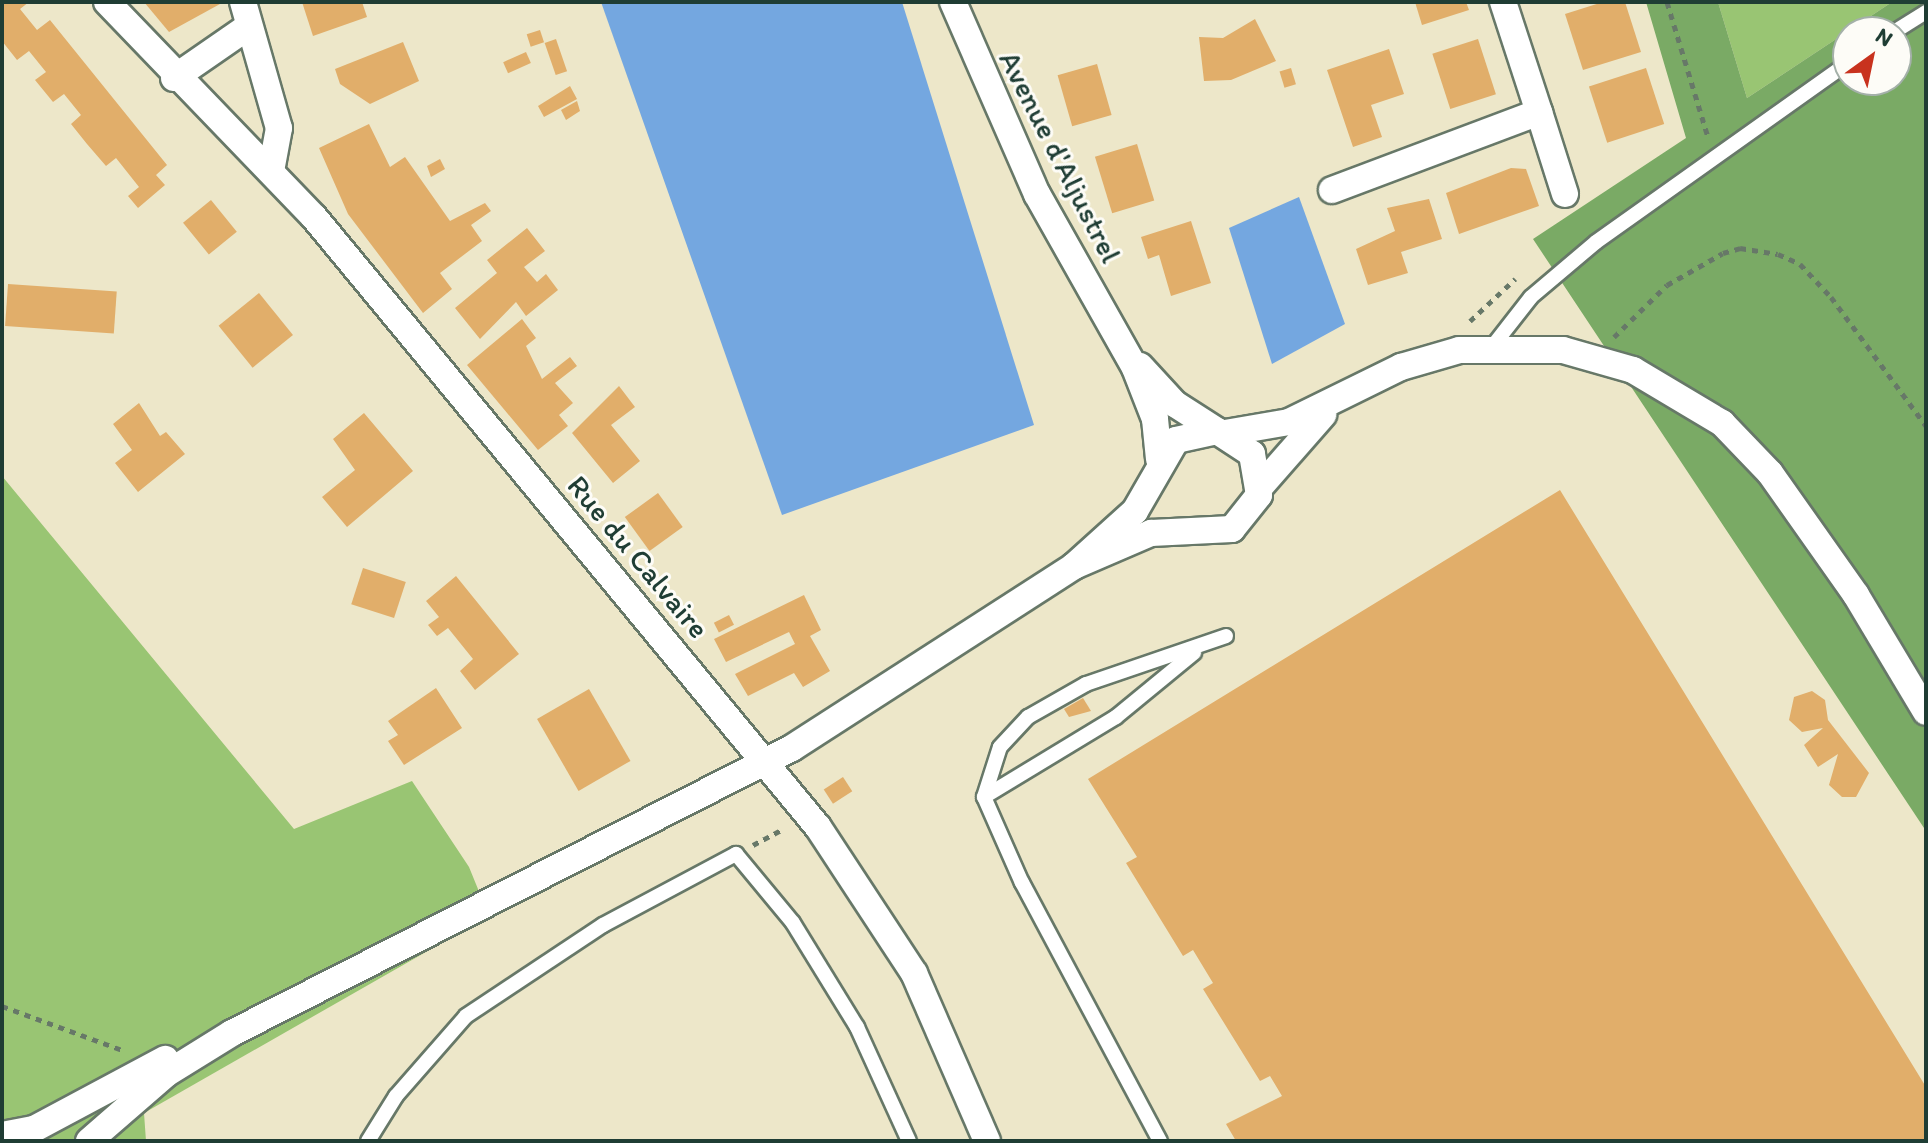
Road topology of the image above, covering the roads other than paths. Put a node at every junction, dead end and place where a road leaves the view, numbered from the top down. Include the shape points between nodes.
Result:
1 (107, 2) edge
2 (953, 2) edge
3 (1503, 2) edge
4 (246, 14) edge
5 (1832, 74) edge
6 (174, 78) junction
7 (1539, 112) junction
8 (271, 171) junction
9 (1332, 190) dead end
10 (1565, 194) dead end
11 (1118, 337) junction
12 (1492, 347) junction
13 (1347, 396) junction
14 (1221, 432) junction
15 (1157, 467) junction
16 (1260, 487) junction
17 (1189, 532) junction
18 (1074, 566) junction
19 (1226, 636) dead end
20 (1200, 648) junction
21 (1926, 712) edge
22 (765, 761) junction
23 (984, 797) junction
24 (232, 1033) junction
25 (2, 1135) edge
26 (89, 1141) edge
27 (368, 1141) edge
28 (909, 1141) edge
29 (987, 1141) edge
30 (1160, 1141) edge

1 - 6 street, Rue du Calvaire
2 - 11 street, Avenue d'Aljustrel via 1037,194
3 - 7 street
4 - 6 street
4 - 8 street via 279,128
5 - 12 lane via 1596,242 1531,297
6 - 8 street, Rue du Calvaire
7 - 9 street
7 - 10 street
8 - 22 street, Rue du Calvaire
11 - 14 street, Avenue d'Aljustrel via 1175,404
11 - 15 street, Avenue d'Aljustrel via 1155,419
12 - 13 street via 1450,352 1401,367
12 - 21 street via 1599,357 1672,389 1744,444 1856,595
13 - 14 street via 1268,429
13 - 16 street via 1286,448
14 - 15 street via 1183,435
14 - 16 street via 1252,454
15 - 17 street via 1162,510
15 - 18 street via 1135,511
16 - 17 street via 1252,511 1232,529
17 - 18 street via 1151,533
18 - 22 street
19 - 20 lane
20 - 23 lane via 1116,717
20 - 23 lane via 1086,684 1028,717 1000,747
22 - 24 street
22 - 29 street, Rue du Calvaire via 808,815 914,973
23 - 30 lane via 1022,883
24 - 25 street via 136,1075 34,1129
24 - 26 street via 166,1074
27 - 28 lane via 396,1096 466,1016 603,925 736,854 793,923 841,1001

